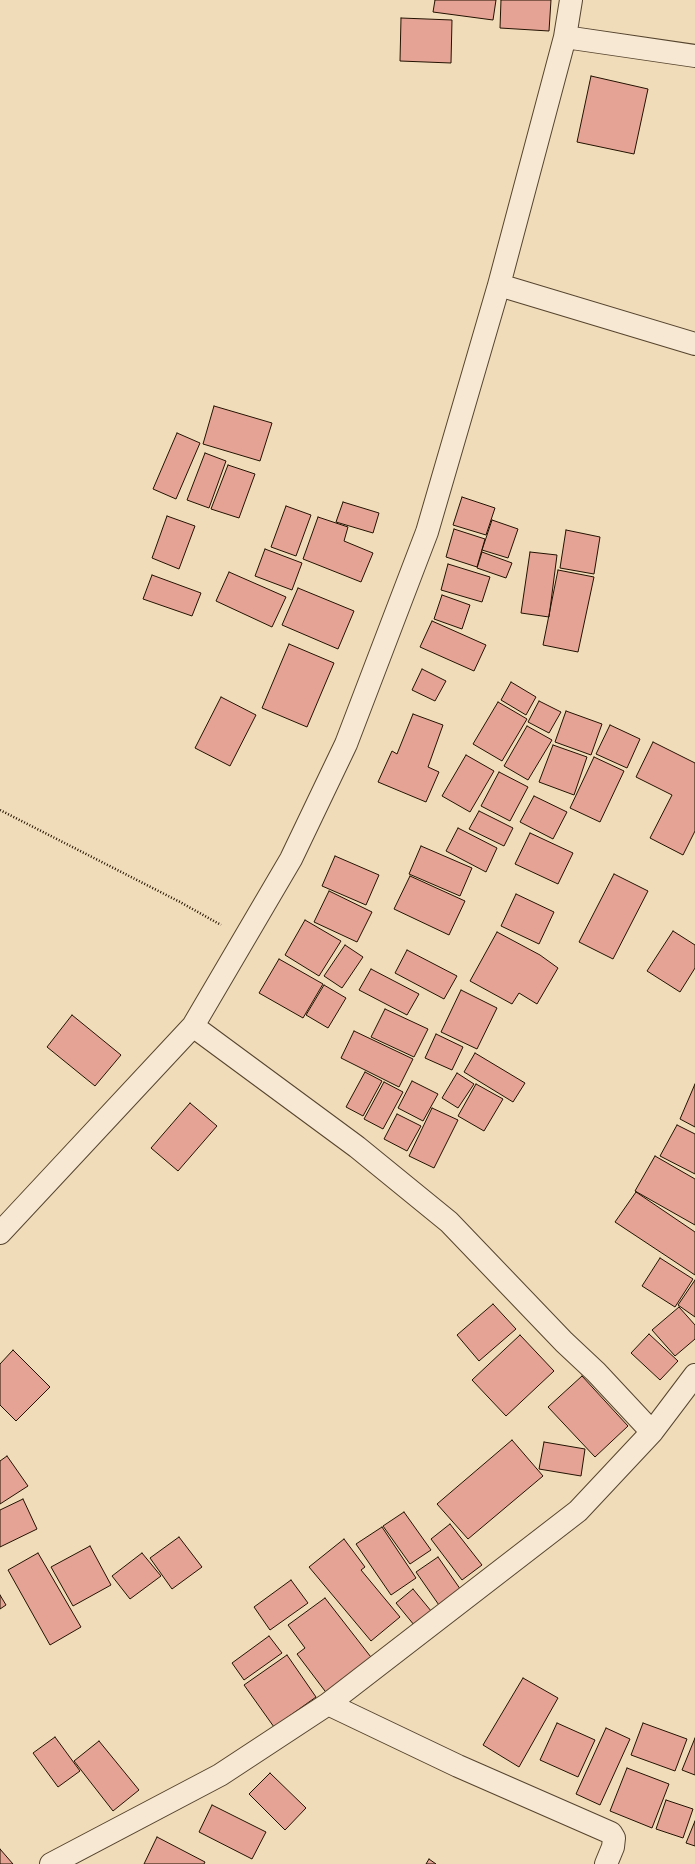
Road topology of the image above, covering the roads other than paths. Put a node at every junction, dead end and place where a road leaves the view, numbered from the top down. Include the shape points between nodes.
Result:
1 (571, 0) edge
2 (565, 37) junction
3 (695, 56) edge
4 (500, 285) junction
5 (695, 344) edge
6 (193, 1026) junction
7 (0, 1233) edge
8 (695, 1375) edge
9 (652, 1432) junction
10 (328, 1704) junction
11 (51, 1864) edge
12 (606, 1864) edge

1 - 2 street
2 - 3 street
2 - 4 street
4 - 5 street
4 - 6 street via 427,532 346,744 292,859
6 - 7 street
6 - 9 street via 357,1147 449,1222
8 - 9 street
9 - 10 street via 578,1511
10 - 11 street via 220,1775
10 - 12 street via 458,1766 611,1833 614,1838 613,1847

